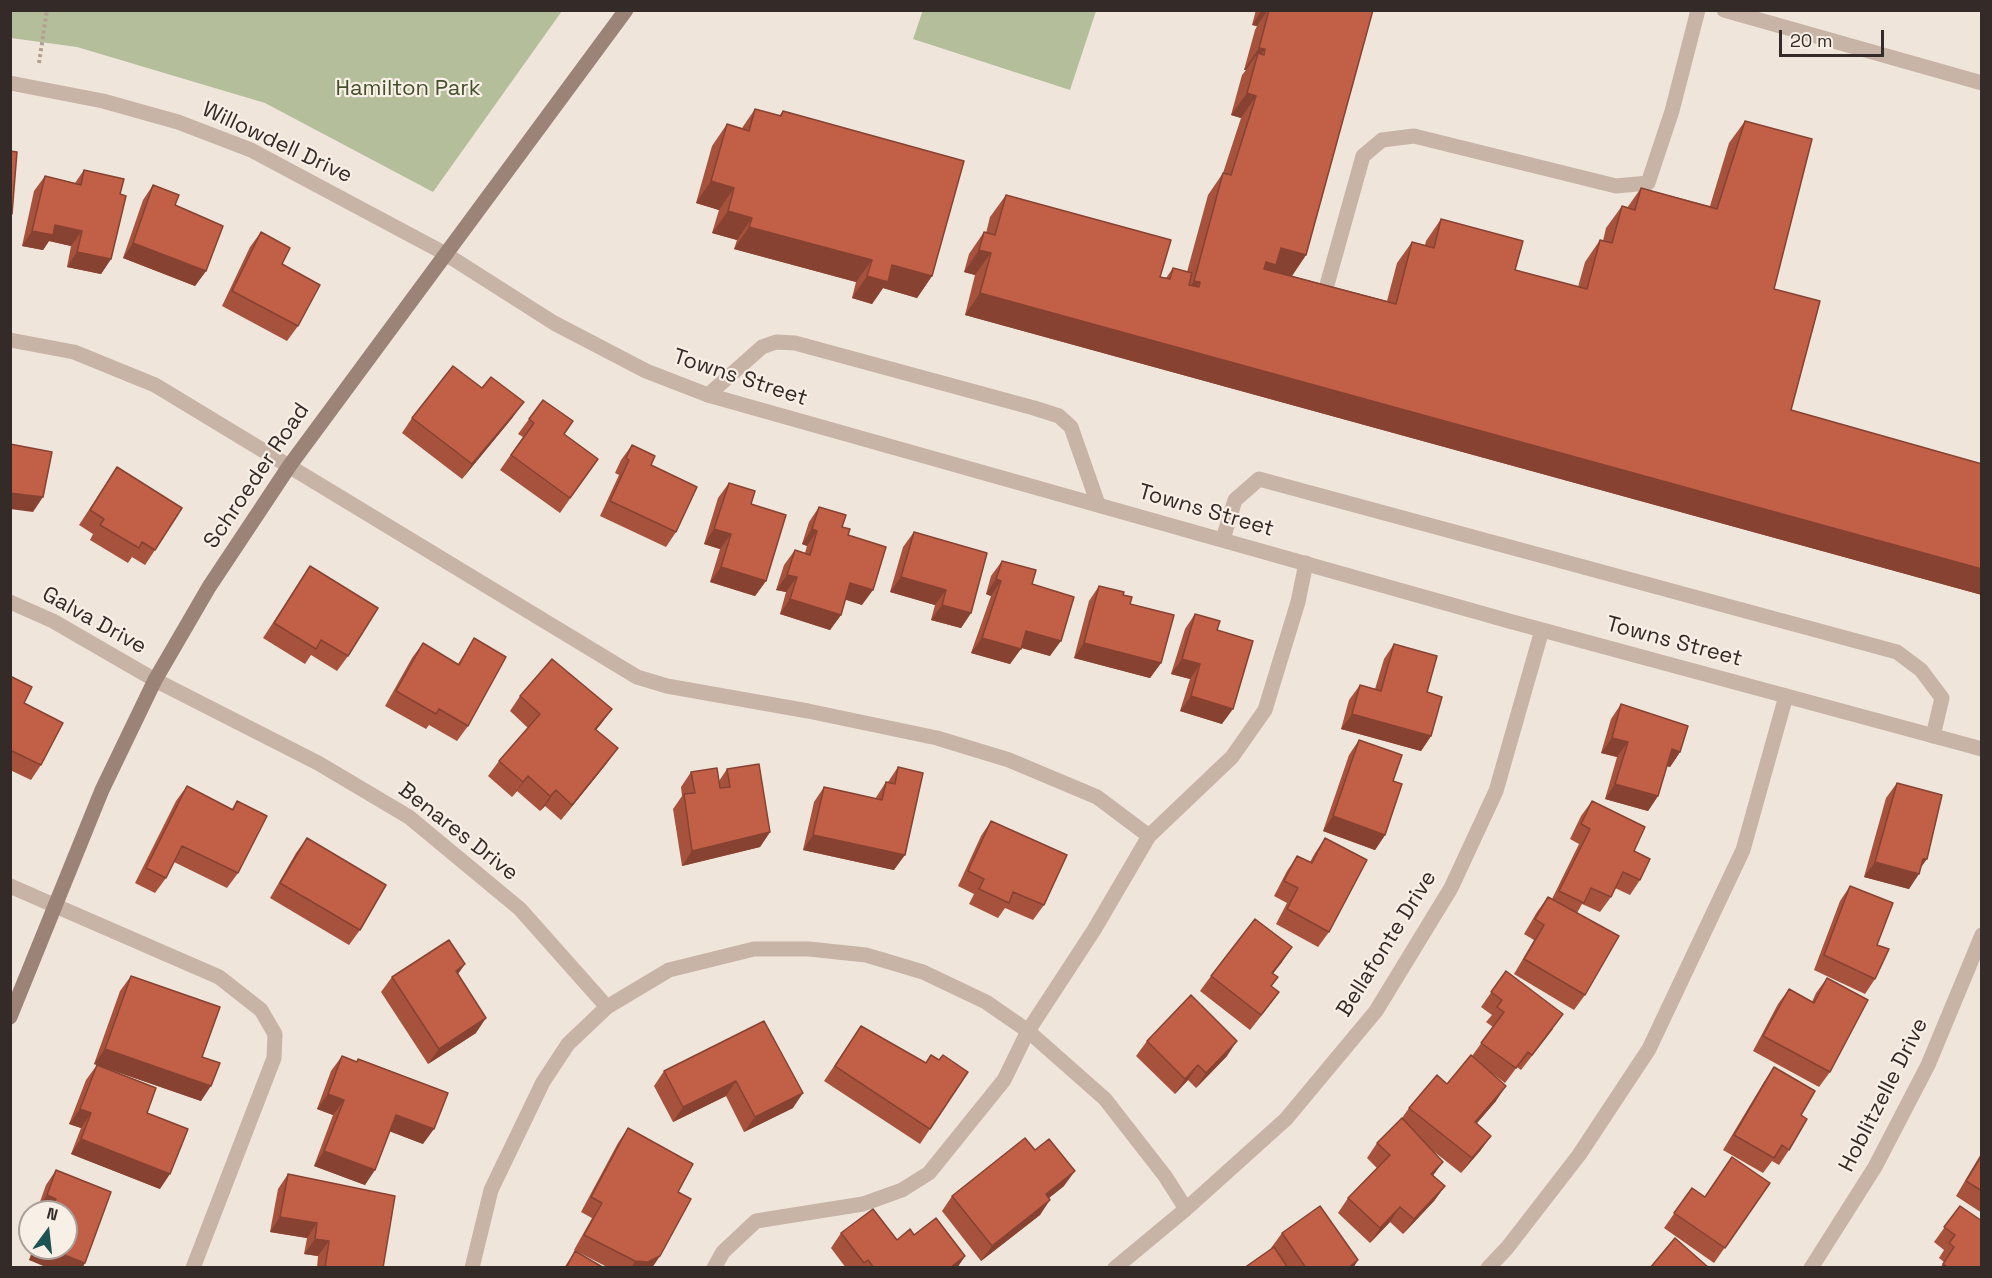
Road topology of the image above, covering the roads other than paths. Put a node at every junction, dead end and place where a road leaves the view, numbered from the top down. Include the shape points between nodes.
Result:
1 (626, 10) edge
2 (1698, 10) edge
3 (1724, 10) edge
4 (10, 83) edge
5 (1982, 83) edge
6 (444, 253) junction
7 (1325, 292) edge
8 (10, 340) edge
9 (708, 395) junction
10 (290, 465) junction
11 (1098, 504) junction
12 (1223, 539) junction
13 (1306, 563) junction
14 (10, 602) edge
15 (1542, 630) junction
16 (155, 680) junction
17 (1786, 696) junction
18 (1933, 736) junction
19 (1982, 749) edge
20 (1149, 836) junction
21 (10, 886) edge
22 (54, 906) junction
23 (1982, 935) edge
24 (607, 1007) junction
25 (10, 1017) edge
26 (1028, 1031) junction
27 (1186, 1209) junction
28 (193, 1268) edge
29 (472, 1268) edge
30 (714, 1268) edge
31 (1116, 1268) edge
32 (1488, 1268) edge
33 (1811, 1268) edge

1 - 6 street, Schroeder Road
2 - 7 street via 1672,111 1648,183 1616,186 1414,136 1382,140 1363,156
3 - 5 street
4 - 6 street, Willowdell Drive via 114,104 178,122 251,150
6 - 9 street, Towns Street via 554,323 646,371
6 - 10 street, Schroeder Road
8 - 10 street via 74,352 155,385
9 - 11 street, Towns Street
9 - 11 street via 762,347 776,342 795,343 1011,402 1059,416 1071,427
10 - 16 street, Schroeder Road via 209,588
10 - 20 street via 638,677 667,686 937,738 1009,760 1097,797
11 - 12 street, Towns Street
12 - 13 street, Towns Street
12 - 18 street via 1235,500 1259,479 1897,652 1921,670 1942,698
13 - 15 street, Towns Street
13 - 20 street via 1265,710 1233,757
14 - 16 street, Galva Drive via 53,621
15 - 17 street, Towns Street
15 - 27 street, Bellafonte Drive via 1496,791 1451,888 1382,1002 1286,1119
16 - 22 street, Schroeder Road via 102,790
16 - 24 street, Benares Drive via 318,763 409,817 520,909
17 - 18 street, Towns Street
17 - 32 street via 1743,850 1649,1048 1579,1155 1508,1248
18 - 19 street, Towns Street
20 - 26 street
21 - 22 street
22 - 25 street, Schroeder Road
22 - 28 street via 219,977 261,1010 275,1034 274,1058
23 - 33 street, Hoblitzelle Drive via 1928,1065 1875,1167
24 - 26 street via 669,970 754,949 809,949 866,955 923,972 986,1002
24 - 29 street via 568,1044 543,1082 491,1190
26 - 27 street via 1105,1099
26 - 30 street via 1004,1080 929,1173 902,1190 863,1204 756,1221 723,1252
27 - 31 street, Bellafonte Drive

